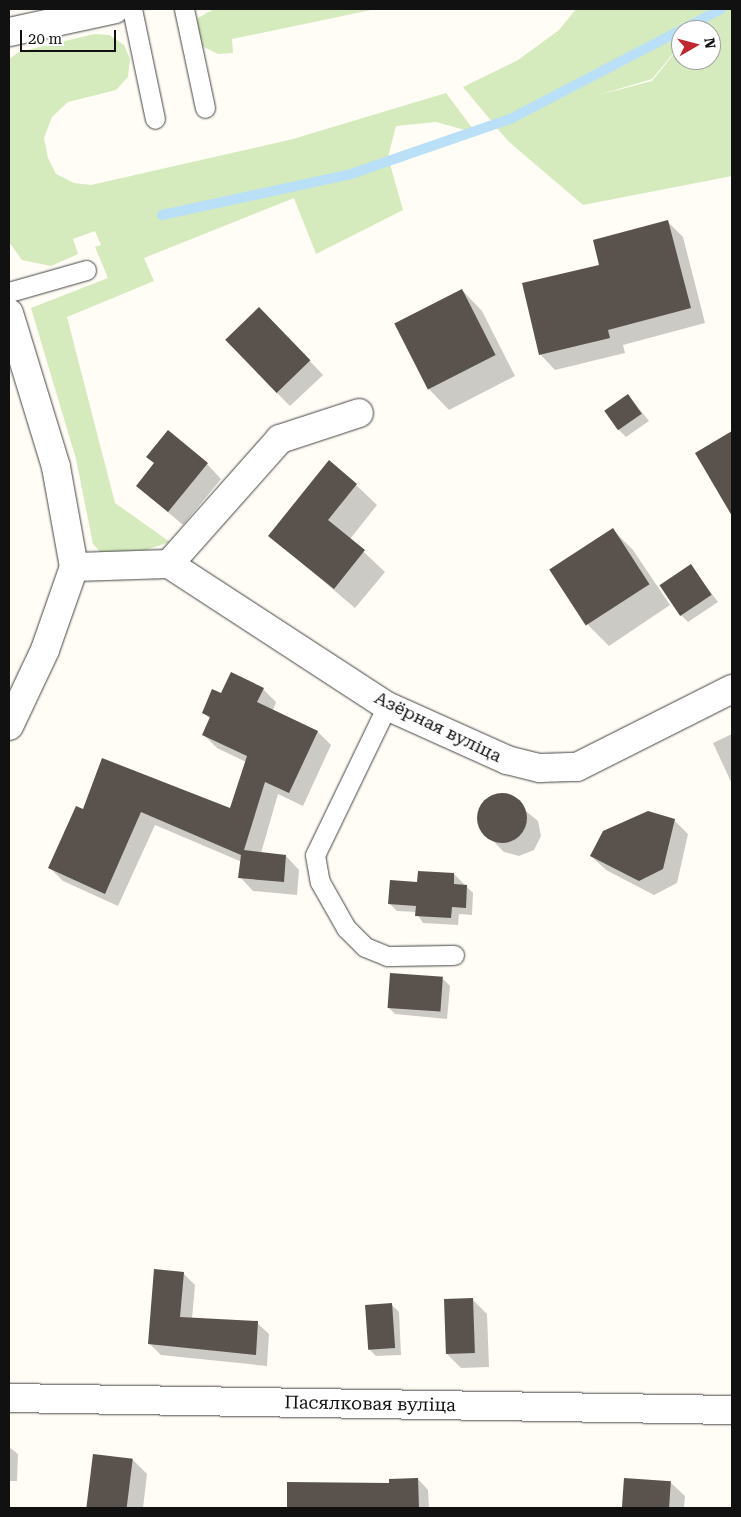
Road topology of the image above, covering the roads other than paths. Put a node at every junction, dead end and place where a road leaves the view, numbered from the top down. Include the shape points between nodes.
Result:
1 (115, 9) edge
2 (132, 9) edge
3 (184, 9) edge
4 (9, 32) edge
5 (205, 108) dead end
6 (155, 119) dead end
7 (86, 270) dead end
8 (9, 292) edge
9 (9, 313) edge
10 (359, 413) dead end
11 (169, 564) junction
12 (74, 567) junction
13 (732, 689) edge
14 (387, 706) junction
15 (9, 726) edge
16 (454, 955) dead end
17 (9, 1398) edge
18 (732, 1410) edge

1 - 4 street
2 - 6 lane
3 - 5 lane
7 - 8 lane
9 - 12 street via 56,467
10 - 11 street via 280,439
11 - 12 street
11 - 14 street, Азёрная вуліца
12 - 15 street via 51,634
13 - 14 street, Азёрная вуліца via 577,767 540,768 507,760
14 - 16 lane via 315,855 320,882 346,928 365,947 387,956
17 - 18 street, Пасялковая вуліца

